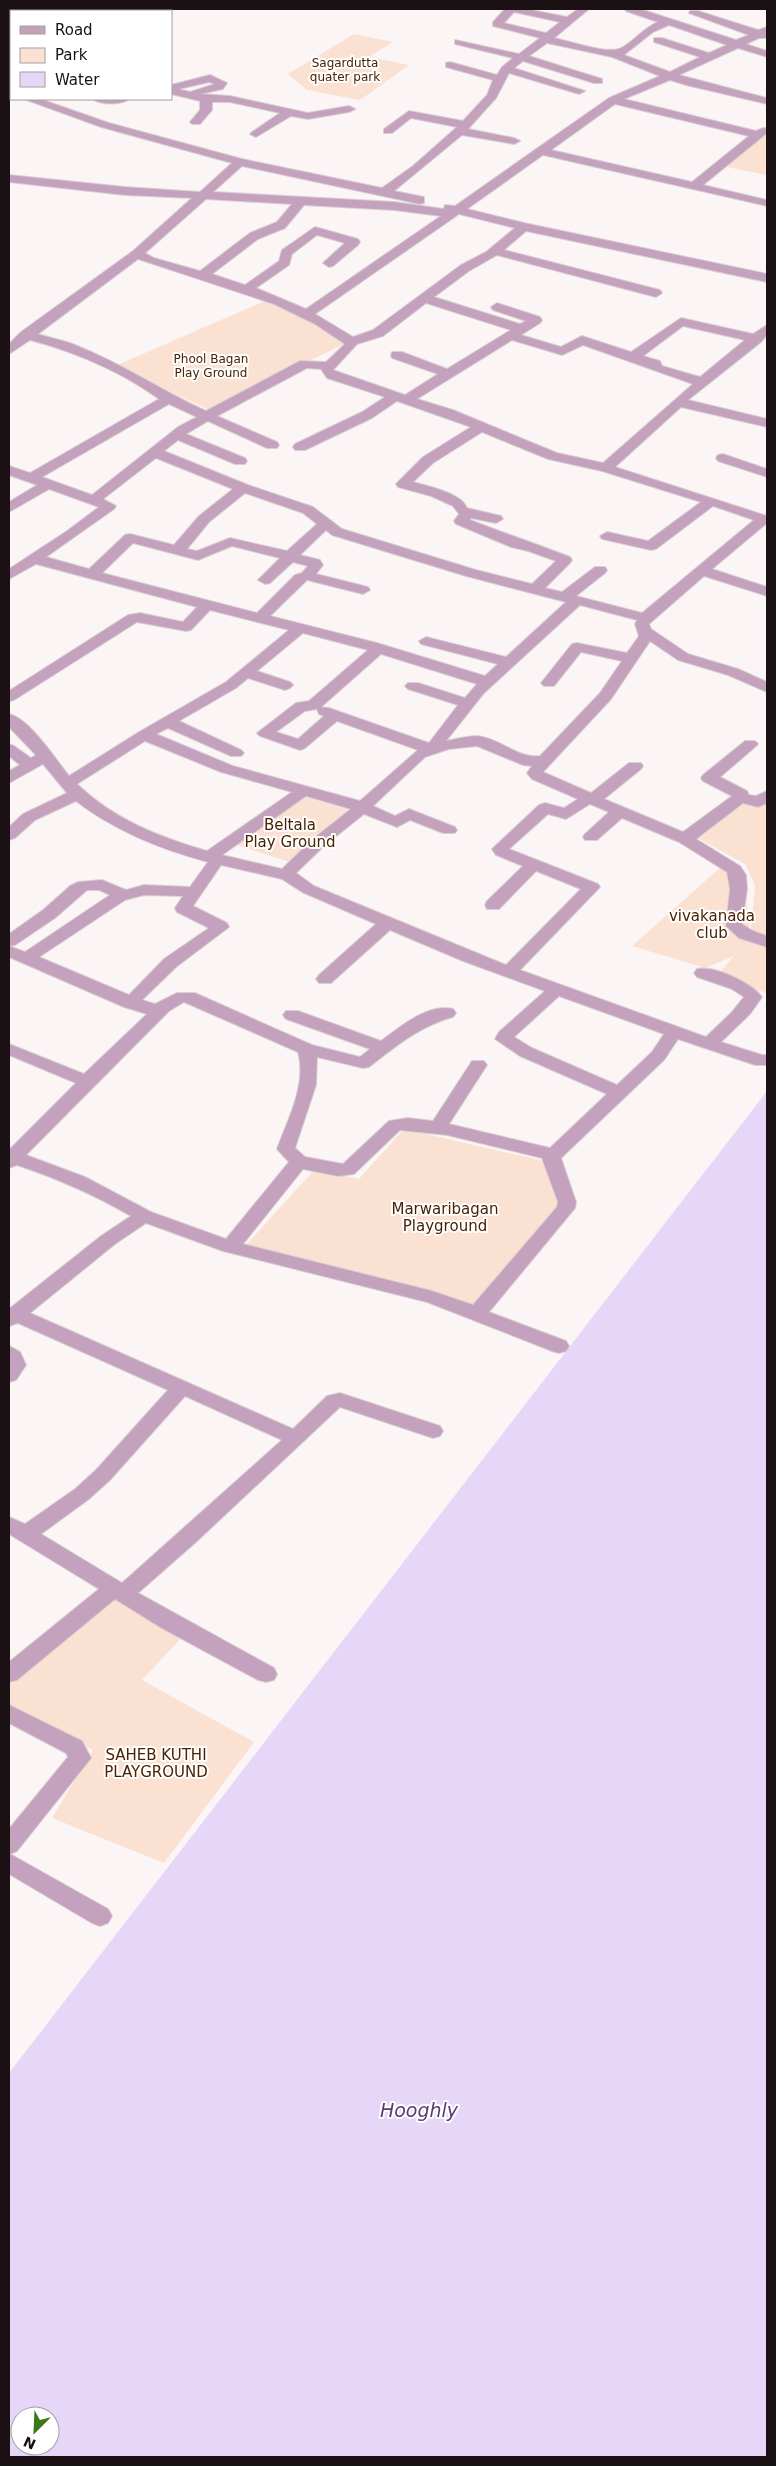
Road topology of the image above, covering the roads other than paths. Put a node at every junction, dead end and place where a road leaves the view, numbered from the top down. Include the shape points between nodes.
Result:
1 (512, 9) edge
2 (547, 9) edge
3 (630, 9) edge
4 (698, 11) edge
5 (576, 15) edge
6 (671, 22) junction
7 (764, 34) edge
8 (548, 38) junction
9 (658, 40) dead end
10 (459, 42) dead end
11 (736, 44) junction
12 (767, 54) edge
13 (615, 55) junction
14 (520, 57) junction
15 (709, 57) junction
16 (450, 65) dead end
17 (503, 74) junction
18 (670, 75) junction
19 (598, 81) dead end
20 (172, 89) edge
21 (172, 89) edge
22 (761, 89) dead end
23 (579, 91) dead end
24 (186, 94) junction
25 (748, 95) junction
26 (206, 99) junction
27 (33, 100) edge
28 (613, 100) junction
29 (767, 101) edge
30 (349, 109) dead end
31 (289, 112) junction
32 (196, 122) dead end
33 (767, 127) edge
34 (463, 128) junction
35 (388, 131) dead end
36 (256, 134) dead end
37 (758, 135) junction
38 (514, 141) dead end
39 (542, 151) junction
40 (240, 162) junction
41 (9, 178) edge
42 (694, 186) junction
43 (386, 191) junction
44 (202, 197) junction
45 (300, 202) junction
46 (767, 203) edge
47 (454, 212) junction
48 (524, 227) junction
49 (495, 251) junction
50 (137, 254) junction
51 (330, 263) dead end
52 (203, 275) junction
53 (767, 278) edge
54 (247, 289) junction
55 (656, 293) dead end
56 (424, 298) junction
57 (497, 307) dead end
58 (306, 314) junction
59 (517, 333) junction
60 (26, 335) junction
61 (763, 335) edge
62 (351, 342) junction
63 (9, 350) edge
64 (397, 354) dead end
65 (633, 357) junction
66 (329, 366) junction
67 (449, 374) junction
68 (701, 382) junction
69 (401, 397) junction
70 (168, 399) junction
71 (678, 402) junction
72 (209, 415) junction
73 (767, 423) edge
74 (480, 427) junction
75 (177, 435) junction
76 (272, 445) dead end
77 (300, 447) dead end
78 (154, 452) junction
79 (722, 458) dead end
80 (240, 461) dead end
81 (606, 468) junction
82 (9, 470) edge
83 (767, 473) edge
84 (32, 477) junction
85 (48, 484) junction
86 (243, 488) junction
87 (94, 500) junction
88 (711, 501) junction
89 (9, 508) edge
90 (468, 514) junction
91 (764, 516) edge
92 (496, 519) dead end
93 (326, 523) junction
94 (607, 536) dead end
95 (177, 551) junction
96 (290, 557) junction
97 (35, 559) junction
98 (600, 570) dead end
99 (702, 570) junction
100 (92, 574) junction
101 (9, 575) edge
102 (306, 576) junction
103 (265, 580) dead end
104 (362, 590) dead end
105 (534, 590) junction
106 (767, 592) edge
107 (570, 600) junction
108 (207, 605) junction
109 (260, 618) junction
110 (646, 625) junction
111 (300, 628) junction
112 (426, 641) dead end
113 (379, 648) junction
114 (630, 658) junction
115 (508, 662) junction
116 (246, 673) junction
117 (487, 682) junction
118 (549, 683) dead end
119 (285, 685) dead end
120 (413, 686) dead end
121 (767, 688) edge
122 (9, 697) edge
123 (469, 704) junction
124 (311, 707) junction
125 (335, 715) junction
126 (9, 719) edge
127 (168, 722) junction
128 (144, 735) junction
129 (750, 744) dead end
130 (9, 749) edge
131 (433, 749) junction
132 (236, 753) dead end
133 (46, 756) junction
134 (543, 762) junction
135 (30, 765) junction
136 (635, 766) dead end
137 (9, 778) edge
138 (72, 789) junction
139 (302, 792) junction
140 (767, 796) edge
141 (591, 798) junction
142 (742, 798) junction
143 (364, 808) junction
144 (620, 811) junction
145 (12, 826) edge
146 (449, 830) dead end
147 (591, 837) dead end
148 (686, 838) junction
149 (213, 859) junction
150 (534, 864) junction
151 (286, 874) junction
152 (194, 892) junction
153 (121, 894) junction
154 (493, 904) dead end
155 (387, 923) junction
156 (9, 941) edge
157 (767, 942) edge
158 (9, 951) edge
159 (27, 958) junction
160 (508, 972) junction
161 (703, 973) dead end
162 (325, 979) dead end
163 (557, 989) junction
164 (130, 1003) junction
165 (160, 1010) junction
166 (447, 1013) dead end
167 (292, 1015) dead end
168 (674, 1032) junction
169 (709, 1044) junction
170 (384, 1048) junction
171 (9, 1049) edge
172 (306, 1049) junction
173 (767, 1060) edge
174 (478, 1065) dead end
175 (87, 1081) junction
176 (619, 1093) junction
177 (437, 1129) junction
178 (550, 1154) junction
179 (10, 1159) edge
180 (299, 1162) junction
181 (144, 1216) junction
182 (230, 1247) junction
183 (477, 1313) junction
184 (12, 1317) edge
185 (559, 1346) dead end
186 (9, 1353) edge
187 (9, 1375) edge
188 (181, 1388) junction
189 (433, 1431) dead end
190 (296, 1438) junction
191 (17, 1529) edge
192 (119, 1591) junction
193 (9, 1674) edge
194 (266, 1674) dead end
195 (9, 1713) edge
196 (9, 1848) edge
197 (100, 1916) dead end

1 - 5 street
1 - 8 street via 496,24
2 - 5 street
3 - 6 street
4 - 6 street
4 - 7 street
5 - 8 street
6 - 11 street
6 - 13 street via 649,30
7 - 11 street
8 - 13 street
8 - 14 street
9 - 15 street
10 - 14 street
11 - 12 street
11 - 15 street
13 - 18 street
14 - 17 street
14 - 19 street
15 - 18 street
16 - 17 street
17 - 23 street
17 - 34 street via 492,96
18 - 25 street via 706,87
18 - 28 street
20 - 24 street
21 - 24 street via 210,78 221,83 215,88
22 - 25 street
24 - 26 street
25 - 29 street
26 - 31 street via 231,99
26 - 32 street via 206,110
27 - 40 street via 105,125
28 - 37 street
28 - 39 street
30 - 31 street via 313,117
31 - 36 street
33 - 37 street
34 - 35 street via 409,114
34 - 38 street
34 - 43 street
37 - 42 street
39 - 42 street
39 - 47 street
40 - 43 street
40 - 44 street
41 - 44 street
42 - 46 street
43 - 47 street
44 - 45 street
44 - 50 street
45 - 47 street
45 - 52 street via 280,224 254,236
47 - 48 street
47 - 58 street
48 - 49 street
48 - 53 street
49 - 55 street
49 - 56 street
50 - 52 street via 150,261
50 - 60 street
51 - 54 street via 354,242 315,231 286,252 285,262
52 - 54 street
54 - 58 street
56 - 59 street
56 - 62 street via 378,332
57 - 59 street via 535,319
58 - 62 street
59 - 65 street via 562,351 581,340
59 - 67 street
60 - 63 street
60 - 70 street via 70,347 150,386
61 - 65 street via 681,322
61 - 68 street
62 - 66 street via 350,349
64 - 67 street
65 - 68 street
66 - 69 street via 329,373
66 - 72 street via 305,364
67 - 69 street
68 - 71 street
69 - 74 street
69 - 77 street
70 - 72 street
70 - 84 street
71 - 73 street
71 - 81 street
72 - 75 street
72 - 76 street
74 - 81 street via 553,456
74 - 90 street via 428,460 403,483 442,495 459,504 460,509
75 - 78 street
75 - 80 street
78 - 86 street
78 - 87 street
79 - 83 street
81 - 88 street
82 - 84 street
84 - 85 street
85 - 87 street
85 - 89 street
86 - 93 street via 308,510
86 - 95 street via 204,519
87 - 97 street via 109,506
88 - 91 street
88 - 94 street via 652,546
90 - 92 street
90 - 105 street via 460,521 565,560
91 - 99 street
93 - 96 street
93 - 105 street via 336,532
95 - 96 street via 202,556 234,542
95 - 100 street via 129,538
96 - 102 street via 316,564
96 - 103 street
97 - 100 street
97 - 101 street
98 - 107 street
99 - 106 street
99 - 110 street
100 - 108 street
102 - 104 street
102 - 109 street via 300,578
105 - 107 street
107 - 110 street
107 - 115 street
108 - 109 street
108 - 122 street via 186,627 133,618
109 - 111 street
110 - 114 street via 646,636
110 - 121 street via 683,657 733,672
111 - 113 street
111 - 116 street
112 - 115 street
113 - 117 street
113 - 124 street
114 - 118 street via 577,646
114 - 134 street via 606,696
115 - 117 street
116 - 119 street
116 - 127 street
117 - 123 street
120 - 123 street
123 - 131 street
124 - 125 street
124 - 125 street via 301,706 265,734 299,746
125 - 131 street
126 - 133 street
127 - 128 street
127 - 132 street
128 - 138 street
128 - 139 street via 227,769
129 - 142 street via 709,778 737,790
130 - 135 street
131 - 134 street via 481,742 530,762
131 - 143 street via 413,759
133 - 135 street
133 - 138 street
134 - 141 street via 535,773 538,776
135 - 137 street
136 - 141 street
138 - 145 street
138 - 149 street via 136,830
139 - 143 street
139 - 149 street
140 - 142 street via 758,802
141 - 144 street
141 - 150 street via 566,814 545,808 501,848 502,852
142 - 148 street
143 - 146 street via 397,822 409,814
143 - 151 street via 319,842
144 - 147 street
144 - 148 street
148 - 157 street via 737,872 734,926
149 - 151 street
149 - 152 street
150 - 154 street
150 - 160 street via 589,884 592,888
151 - 155 street via 308,889
152 - 153 street via 144,890
152 - 164 street via 184,909 221,927 170,963
153 - 156 street via 102,885 81,886 49,914
153 - 159 street
155 - 160 street
155 - 162 street
158 - 159 street
159 - 164 street
160 - 163 street
161 - 169 street via 738,986 753,997 735,1021
163 - 168 street
163 - 176 street via 504,1039
164 - 165 street
165 - 172 street via 181,997 189,997
165 - 175 street
166 - 170 street via 412,1026
167 - 170 street
168 - 169 street
168 - 176 street via 658,1056
169 - 173 street via 761,1061
170 - 172 street via 363,1063
171 - 175 street
172 - 180 street via 311,1065 286,1149
174 - 177 street
175 - 179 street
176 - 178 street via 557,1152
177 - 178 street
177 - 180 street via 405,1123 395,1125 348,1170
178 - 183 street via 567,1202 566,1208
179 - 181 street via 47,1168 82,1182 115,1197
180 - 182 street
181 - 182 street
181 - 184 street via 108,1240
182 - 183 street via 384,1284
183 - 185 street
184 - 188 street
186 - 187 street via 16,1365
188 - 190 street
188 - 191 street via 82,1494
189 - 190 street via 340,1400
190 - 192 street via 190,1537
191 - 192 street
192 - 193 street
192 - 194 street
195 - 196 street via 74,1747 80,1758
196 - 197 street

